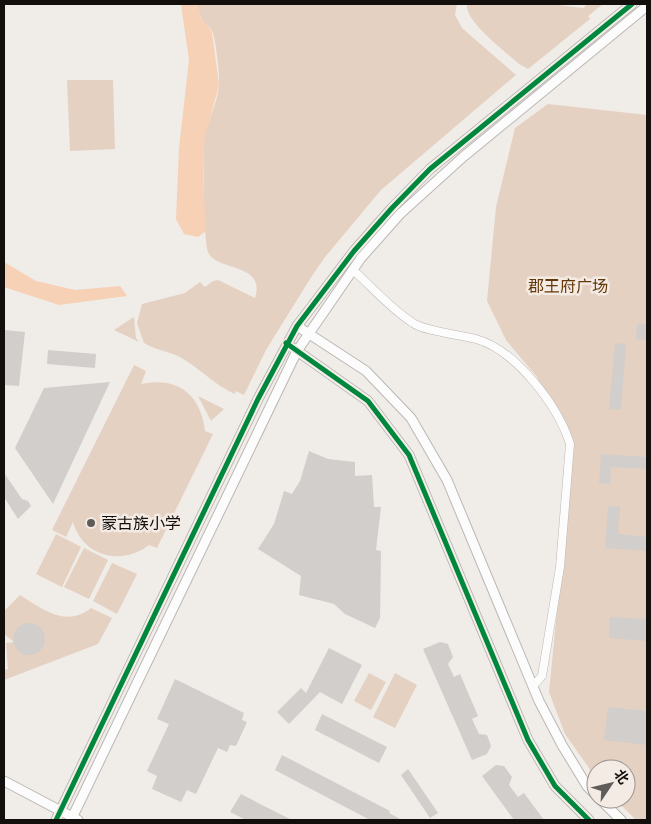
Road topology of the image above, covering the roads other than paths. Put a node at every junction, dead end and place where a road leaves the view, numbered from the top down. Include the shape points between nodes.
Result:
1 (632, 4) edge
2 (647, 6) edge
3 (353, 270) junction
4 (297, 326) junction
5 (308, 334) junction
6 (286, 343) junction
7 (297, 351) junction
8 (533, 686) junction
9 (4, 781) edge
10 (586, 784) edge
11 (610, 809) edge
12 (61, 811) junction
13 (74, 819) edge
14 (56, 820) edge
15 (589, 820) edge
16 (621, 820) edge

1 - 4 street via 430,169 354,251
2 - 3 street via 463,157 400,214
3 - 5 street
3 - 8 street via 414,324 478,339 509,356 540,391 565,430 570,444 560,566 542,676
4 - 5 street
4 - 6 street
5 - 7 street
5 - 8 street via 366,371 411,418 447,480
6 - 7 street
6 - 12 street
7 - 13 street
7 - 15 street via 368,401 409,455 528,740 555,786
8 - 10 street
9 - 12 street
11 - 16 street
12 - 13 street
12 - 14 street

